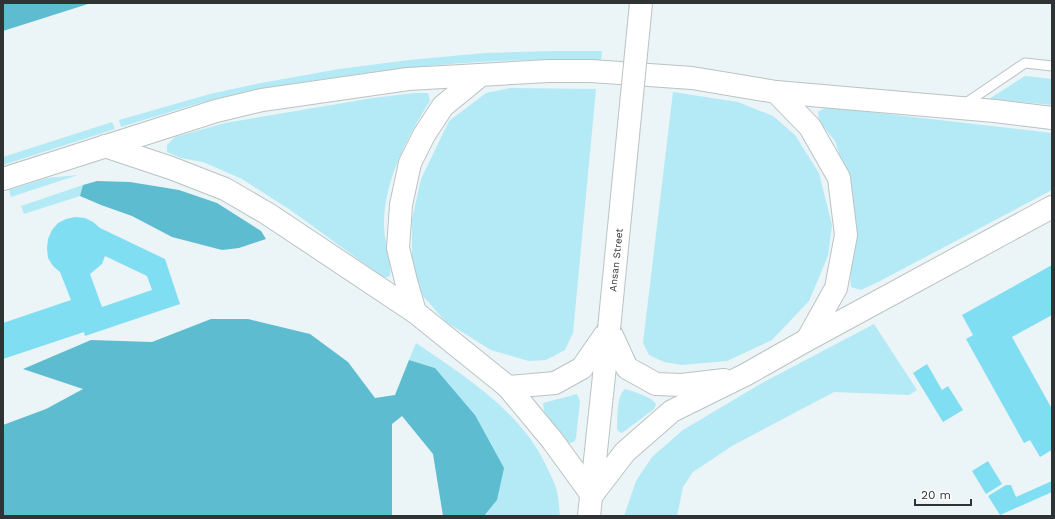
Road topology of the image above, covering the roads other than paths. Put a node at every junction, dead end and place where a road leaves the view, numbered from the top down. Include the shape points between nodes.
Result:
1 (641, 3) edge
2 (1052, 66) edge
3 (481, 75) junction
4 (776, 92) junction
5 (958, 108) junction
6 (1052, 118) edge
7 (105, 146) junction
8 (3, 179) edge
9 (1052, 207) edge
10 (415, 312) junction
11 (609, 329) junction
12 (807, 340) junction
13 (741, 377) junction
14 (508, 387) junction
15 (590, 506) edge

1 - 11 street, Ansan Street, bridge
2 - 5 lane via 1025,62
3 - 4 street via 591,71 692,78
3 - 7 street via 408,79 262,100 216,111
3 - 10 street via 443,106 410,163 401,204 398,248
4 - 5 street
4 - 12 street via 810,126 839,178 846,235 836,288
5 - 6 street
7 - 8 street
7 - 10 street via 225,189 268,214
9 - 12 street
10 - 14 street
11 - 13 street via 627,368 656,384 682,385
11 - 14 street via 582,368 555,383
11 - 15 street, Ansan Street
12 - 13 street
13 - 15 street via 672,411 625,452
14 - 15 street via 552,440

